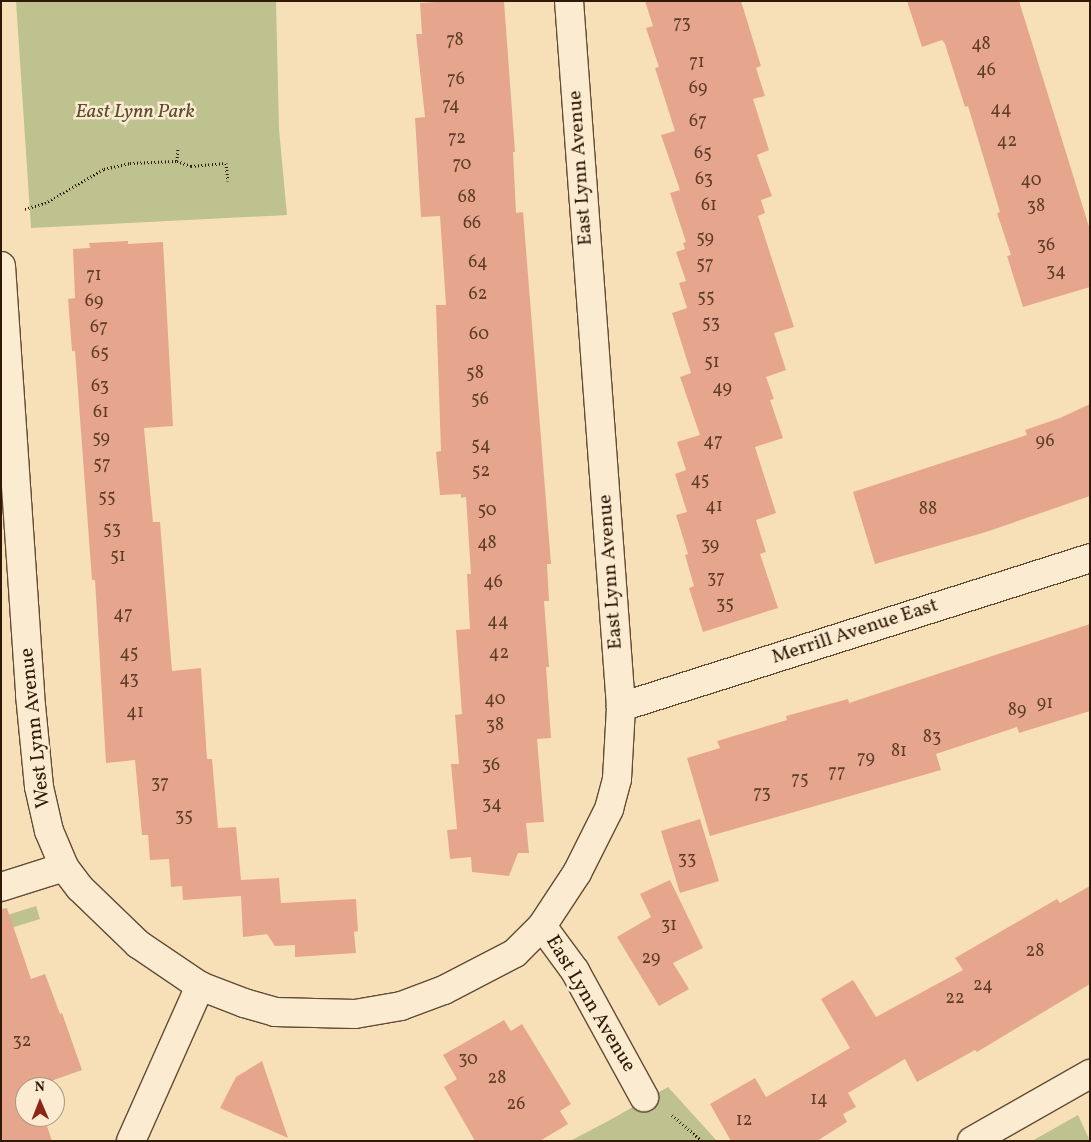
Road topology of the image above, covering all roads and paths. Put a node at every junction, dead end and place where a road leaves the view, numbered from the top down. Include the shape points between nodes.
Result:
1 (569, 1) edge
2 (178, 148) dead end
3 (177, 162) junction
4 (228, 181) dead end
5 (25, 208) dead end
6 (1, 266) edge
7 (4, 355) edge
8 (1090, 558) edge
9 (621, 706) junction
10 (64, 866) junction
11 (1, 887) edge
12 (542, 926) junction
13 (200, 986) junction
14 (1090, 1074) edge
15 (644, 1097) dead end
16 (131, 1141) edge
17 (972, 1141) edge

1 - 9 street, East Lynn Avenue
2 - 3 path
3 - 4 path via 192,166 226,163
3 - 5 path via 144,161 110,168 45,203
6 - 7 street, West Lynn Avenue
7 - 10 street, West Lynn Avenue via 39,787 50,832
8 - 9 street, Merrill Avenue East
9 - 12 street, East Lynn Avenue via 617,779 609,809 576,873
10 - 11 street
10 - 13 street, West Lynn Avenue via 80,888 138,944
12 - 13 street, West Lynn Avenue via 515,953 484,971 402,1006 355,1014 274,1012
12 - 15 street, East Lynn Avenue via 575,971
13 - 16 street
14 - 17 street

